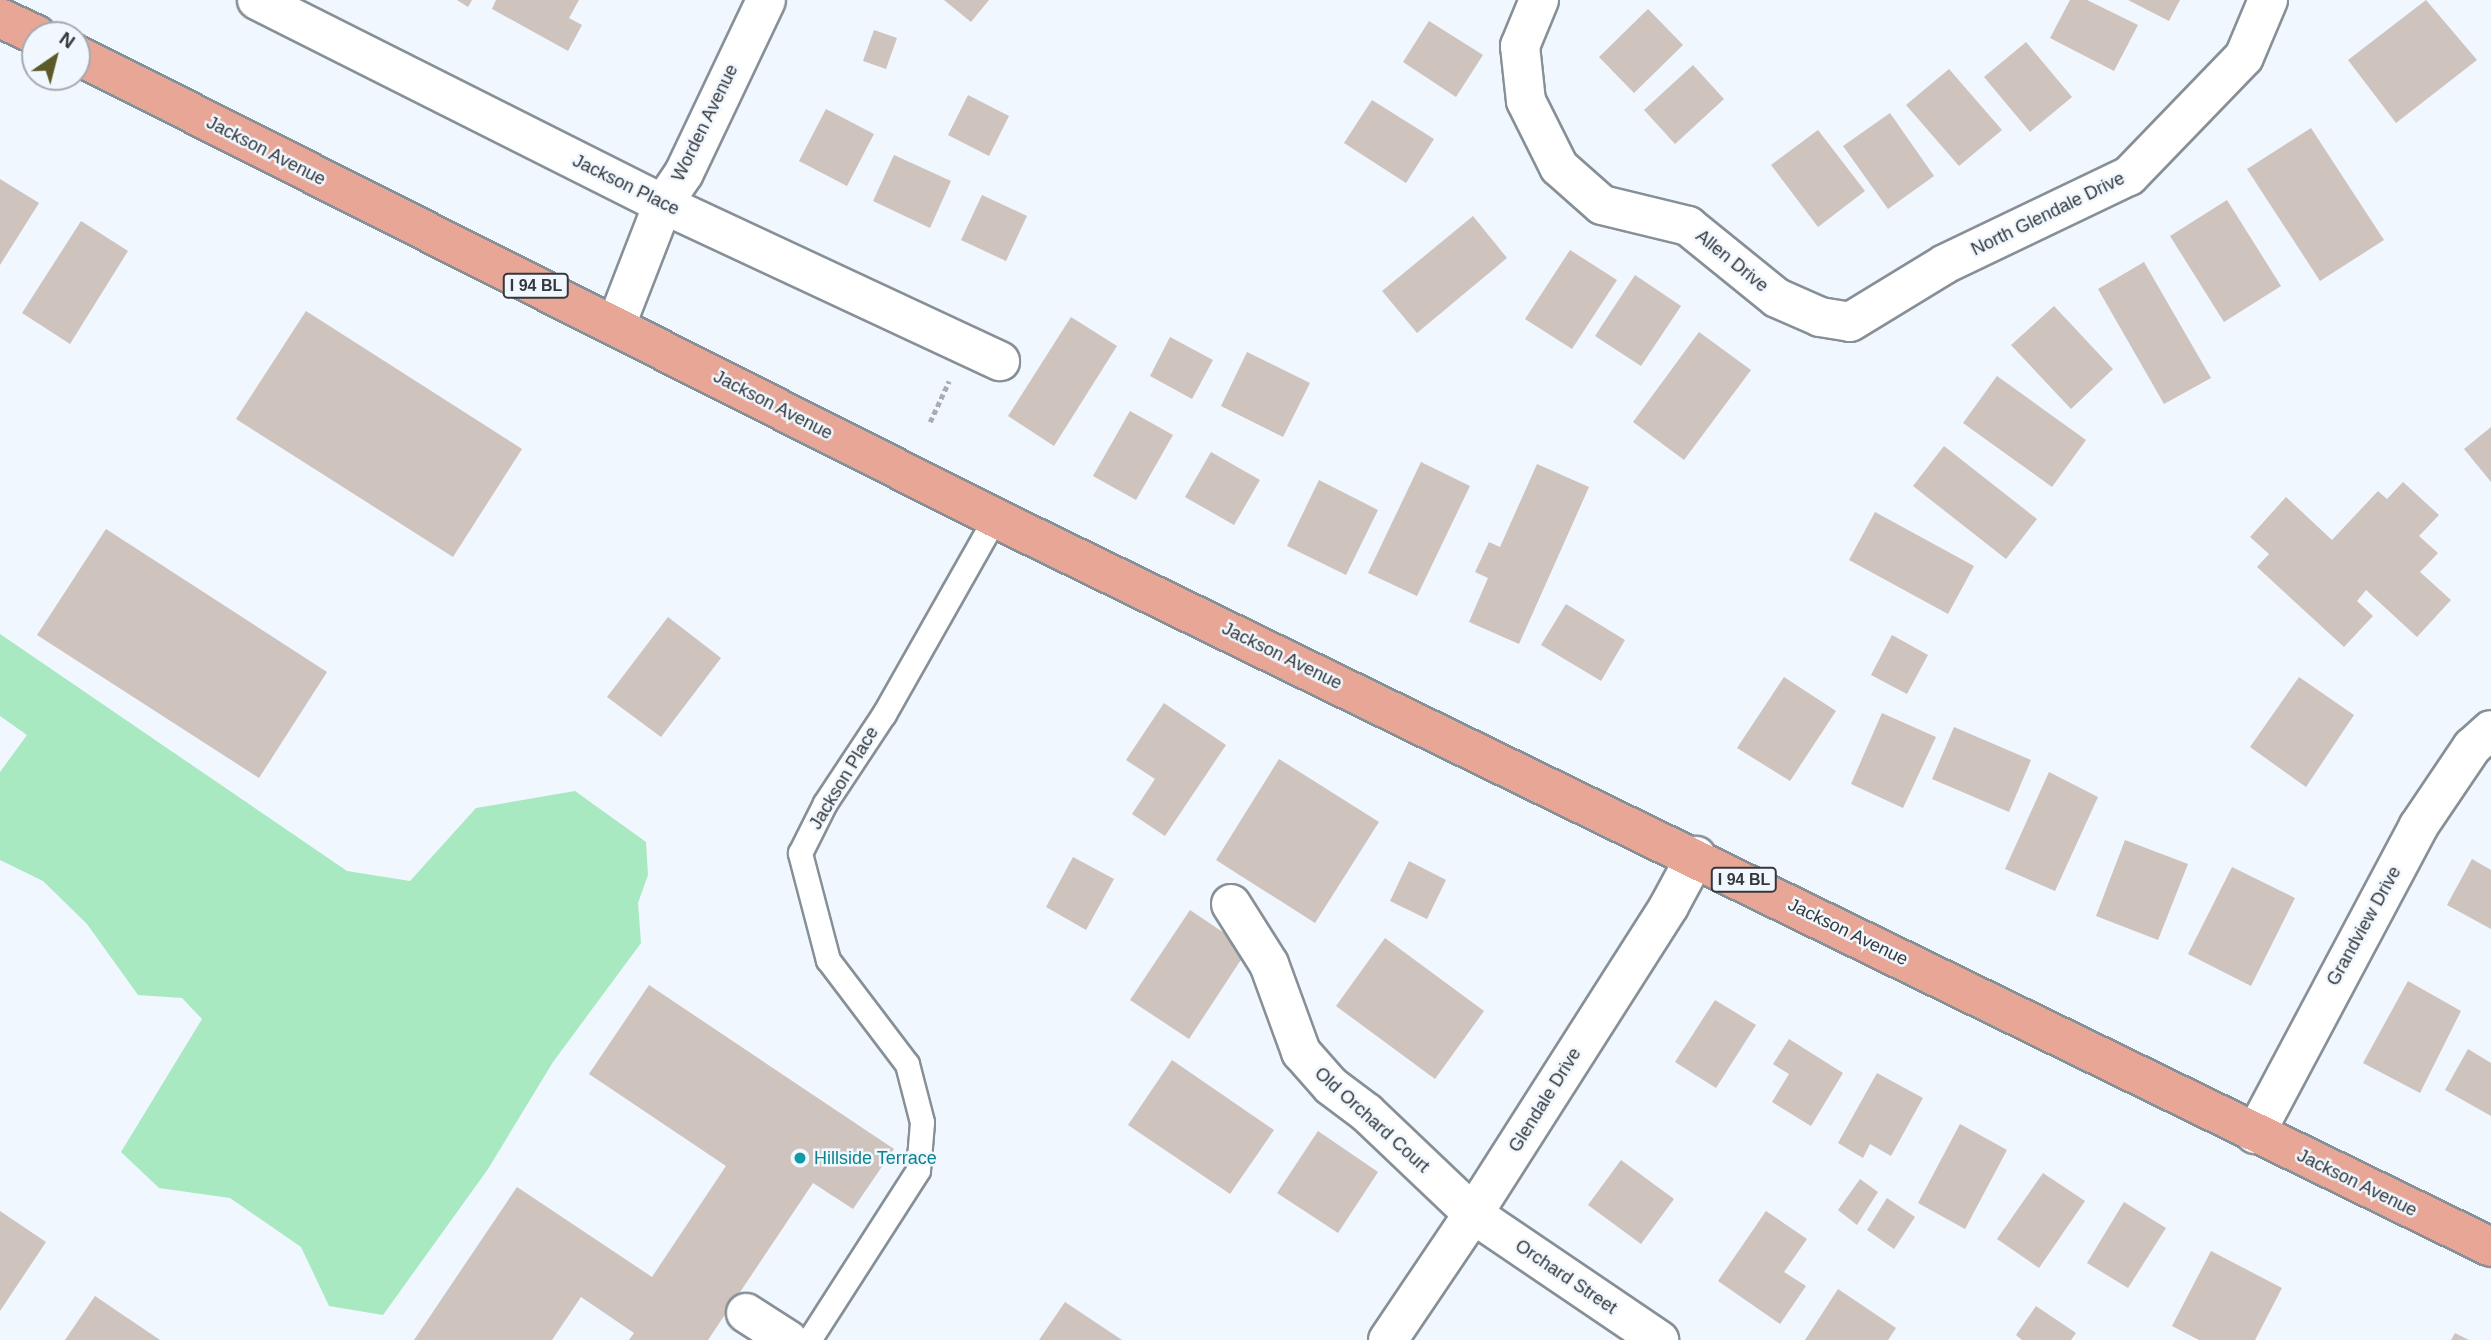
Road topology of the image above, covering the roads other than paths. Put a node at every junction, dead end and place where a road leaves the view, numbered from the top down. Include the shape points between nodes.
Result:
1 (257, 0) edge
2 (766, 0) edge
3 (1539, 0) edge
4 (2268, 0) edge
5 (0, 18) edge
6 (21, 28) edge
7 (91, 62) edge
8 (663, 204) junction
9 (1881, 307) joint
10 (616, 325) junction
11 (1000, 361) dead end
12 (995, 518) junction
13 (2491, 730) edge
14 (1696, 856) junction
15 (1231, 904) dead end
16 (2255, 1134) junction
17 (1474, 1214) junction
18 (2491, 1247) edge
19 (746, 1313) dead end
20 (788, 1340) edge
21 (809, 1340) edge
22 (1388, 1340) edge
23 (1659, 1340) edge

1 - 8 street, Jackson Place
2 - 8 street, Worden Avenue via 684,173
3 - 9 street, Allen Drive via 1520,46 1527,101 1559,167 1602,205 1688,226 1777,298 1820,317 1850,323
4 - 9 street, North Glendale Drive via 2245,57 2129,176 1945,264
5 - 6 main road
7 - 10 main road, Jackson Avenue / I 94 BL
8 - 10 street, Worden Avenue
8 - 11 street, Jackson Place
10 - 12 main road, Jackson Avenue / I 94 BL
12 - 14 main road, Jackson Avenue / I 94 BL
12 - 21 lane, Jackson Place via 884,714 825,803 800,853 828,960 907,1064 922,1122 918,1170
13 - 16 street, Grandview Drive via 2472,747 2418,827
14 - 16 main road, Jackson Avenue / I 94 BL
14 - 17 street, Glendale Drive
15 - 17 street, Old Orchard Court via 1269,964 1301,1052 1331,1086 1367,1113
16 - 18 main road, Jackson Avenue / I 94 BL
17 - 22 street, Glendale Drive
17 - 23 street, Orchard Street
19 - 20 street

